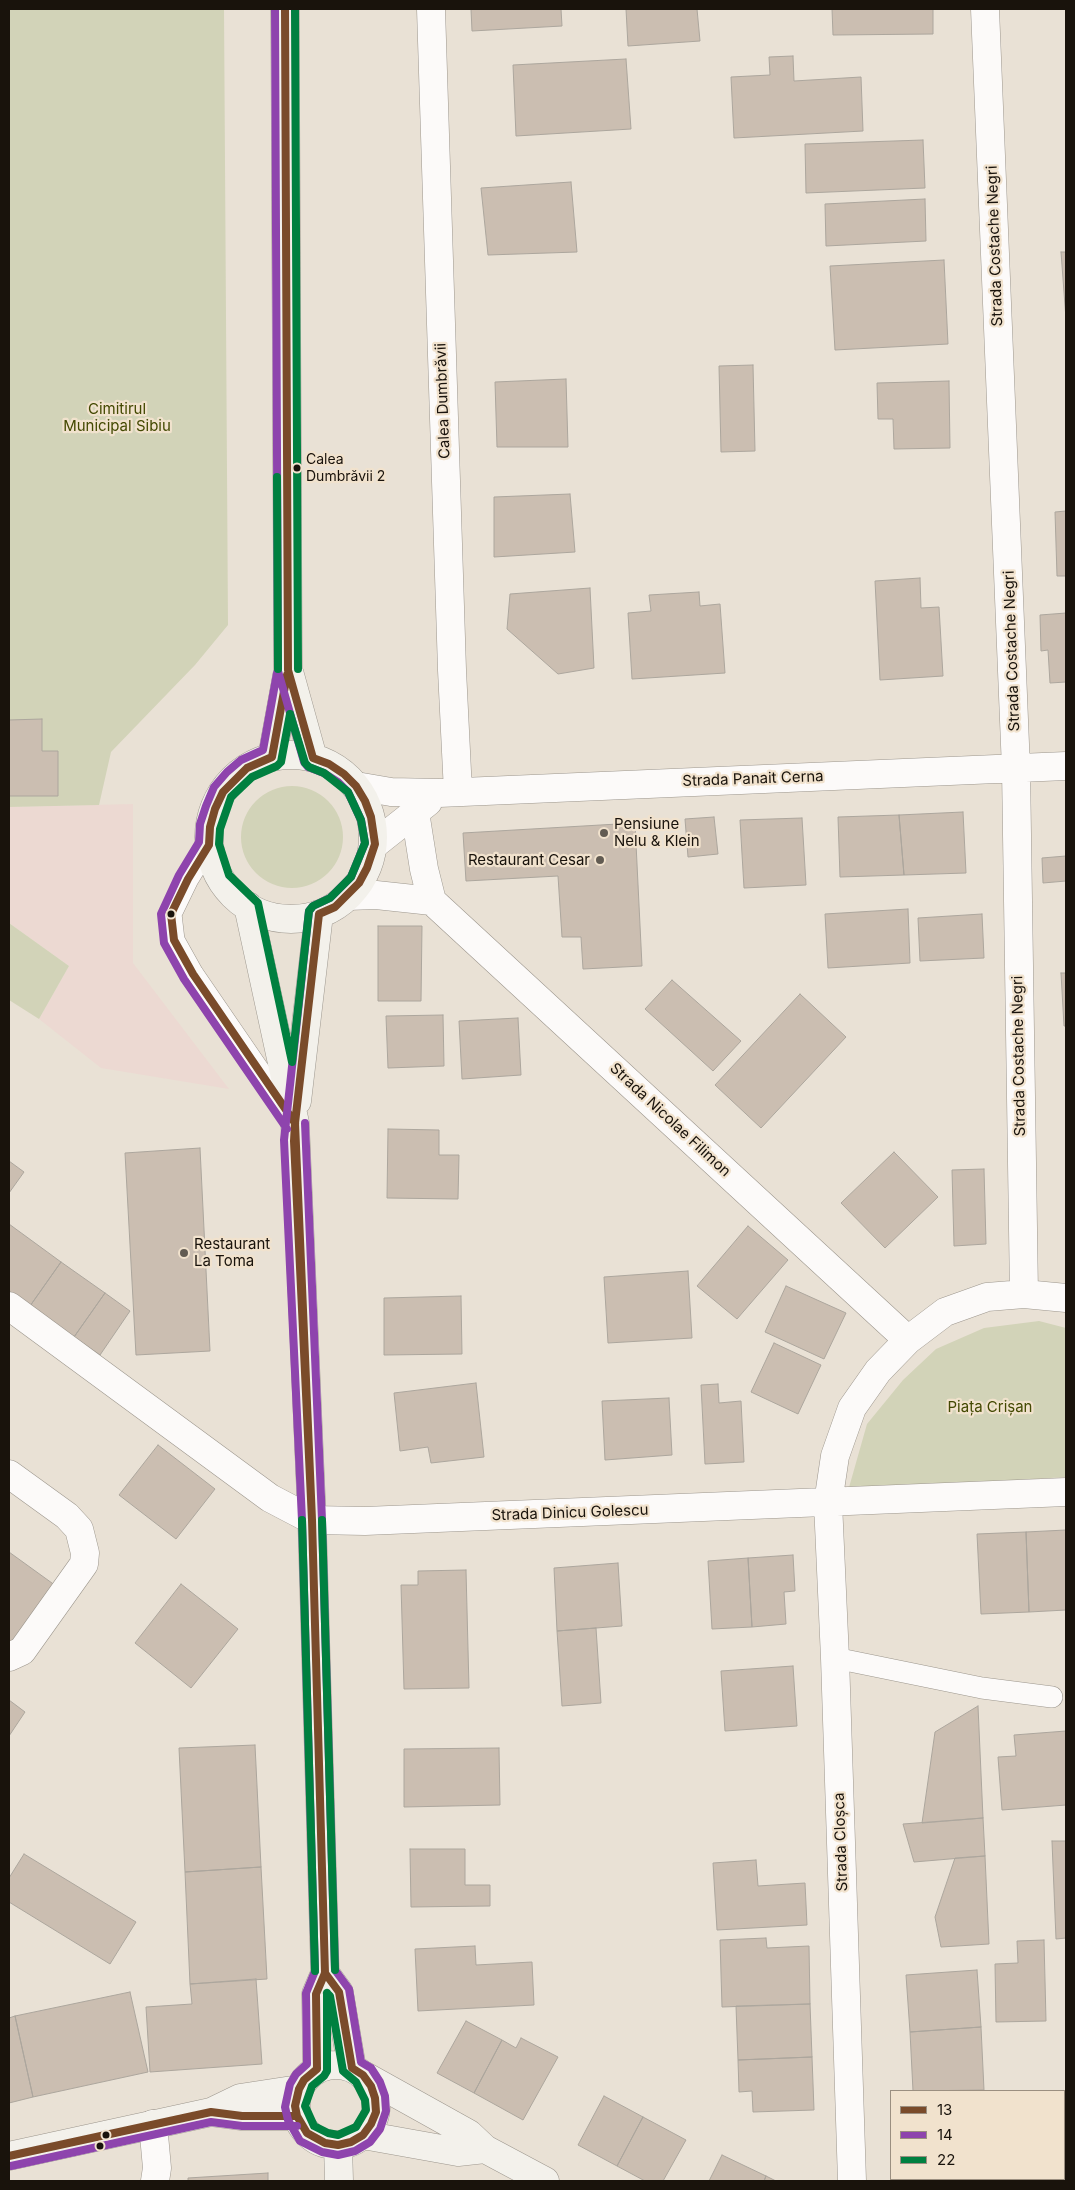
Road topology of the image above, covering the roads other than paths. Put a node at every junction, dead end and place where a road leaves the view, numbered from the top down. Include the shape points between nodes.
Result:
1 (286, 9) edge
2 (431, 9) edge
3 (985, 9) edge
4 (288, 670) junction
5 (272, 758) junction
6 (313, 758) junction
7 (1066, 766) edge
8 (1016, 768) junction
9 (356, 786) junction
10 (449, 793) junction
11 (415, 812) junction
12 (375, 844) junction
13 (209, 845) junction
14 (348, 896) junction
15 (432, 900) junction
16 (248, 906) junction
17 (319, 914) junction
18 (294, 1123) junction
19 (1024, 1294) junction
20 (1066, 1298) edge
21 (9, 1306) edge
22 (908, 1340) junction
23 (9, 1474) edge
24 (1066, 1492) edge
25 (828, 1503) junction
26 (312, 1520) junction
27 (9, 1657) edge
28 (835, 1658) junction
29 (1052, 1697) dead end
30 (325, 1973) junction
31 (317, 2069) junction
32 (358, 2072) junction
33 (299, 2089) junction
34 (211, 2112) junction
35 (297, 2116) junction
36 (153, 2124) junction
37 (350, 2140) junction
38 (485, 2149) junction
39 (9, 2156) edge
40 (155, 2181) edge
41 (339, 2181) edge
42 (545, 2181) edge
43 (852, 2181) edge

1 - 4 main road
2 - 10 street, Calea Dumbrăvii via 451,660
3 - 8 street, Strada Costache Negri
4 - 5 main road
4 - 6 main road
5 - 6 main road via 296,755
5 - 13 main road via 247,768 223,792 210,827
6 - 9 main road via 330,764
7 - 8 street, Strada Panait Cerna
8 - 10 street, Strada Panait Cerna
8 - 19 street, Strada Costache Negri
9 - 10 street, Strada Panait Cerna via 390,792
9 - 12 main road via 371,817
10 - 11 street
11 - 12 street
11 - 15 street
12 - 14 main road via 368,868
13 - 16 main road via 221,881
13 - 18 lane via 171,914 174,940 192,974
14 - 15 street
14 - 17 main road
15 - 22 street, Strada Nicolae Filimon
16 - 17 main road via 270,917 295,919
16 - 18 main road
17 - 18 main road
18 - 26 main road
19 - 20 street
19 - 22 street via 987,1297 945,1312
21 - 26 street via 270,1498
22 - 25 street via 878,1371 852,1408 835,1456
23 - 27 street via 79,1529 85,1554 84,1564 22,1651
24 - 25 street
25 - 26 street, Strada Dinicu Golescu via 365,1521
25 - 28 street, Strada Cloșca
26 - 30 main road
28 - 29 lane via 982,1688
28 - 43 street, Strada Cloșca
30 - 31 main road via 316,1994
30 - 32 main road via 339,1992
31 - 32 main road via 339,2064
31 - 33 main road
32 - 37 main road via 371,2086 376,2112 371,2124
32 - 38 main road via 469,2134
33 - 34 main road via 240,2098
33 - 35 main road via 295,2106
34 - 35 main road via 242,2116
34 - 36 main road
35 - 37 main road via 315,2139 325,2143
36 - 39 main road
36 - 40 street
37 - 38 main road via 458,2152
37 - 41 main road
38 - 42 main road

